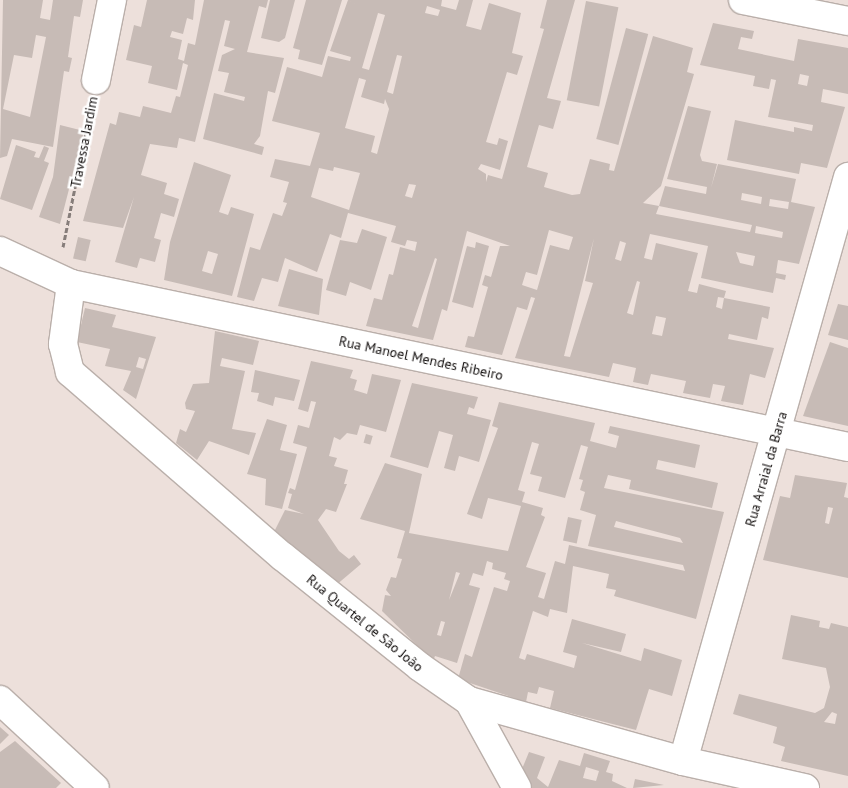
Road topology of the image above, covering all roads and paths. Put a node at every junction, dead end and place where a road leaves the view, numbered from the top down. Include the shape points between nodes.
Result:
1 (112, 0) edge
2 (743, 0) edge
3 (848, 20) edge
4 (96, 80) joint
5 (848, 177) edge
6 (0, 251) edge
7 (71, 284) junction
8 (776, 432) junction
9 (848, 447) edge
10 (0, 700) edge
11 (469, 701) junction
12 (683, 761) junction
13 (95, 788) edge
14 (517, 788) edge
15 (805, 788) edge

1 - 4 street, Travessa Jardim
2 - 3 street
4 - 7 path, Travessa Jardim via 63,247
5 - 8 street, Rua Arraial da Barra
6 - 7 street, Rua Manoel Mendes Ribeiro
7 - 8 street, Rua Manoel Mendes Ribeiro
7 - 11 street, Rua Quartel de São João via 63,344 70,372 282,556 420,667
8 - 9 street, Rua Manoel Mendes Ribeiro
8 - 12 street, Rua Arraial da Barra
10 - 13 street
11 - 12 street, Rua Quartel de São João
11 - 14 street
12 - 15 street, Rua Quartel de São João

